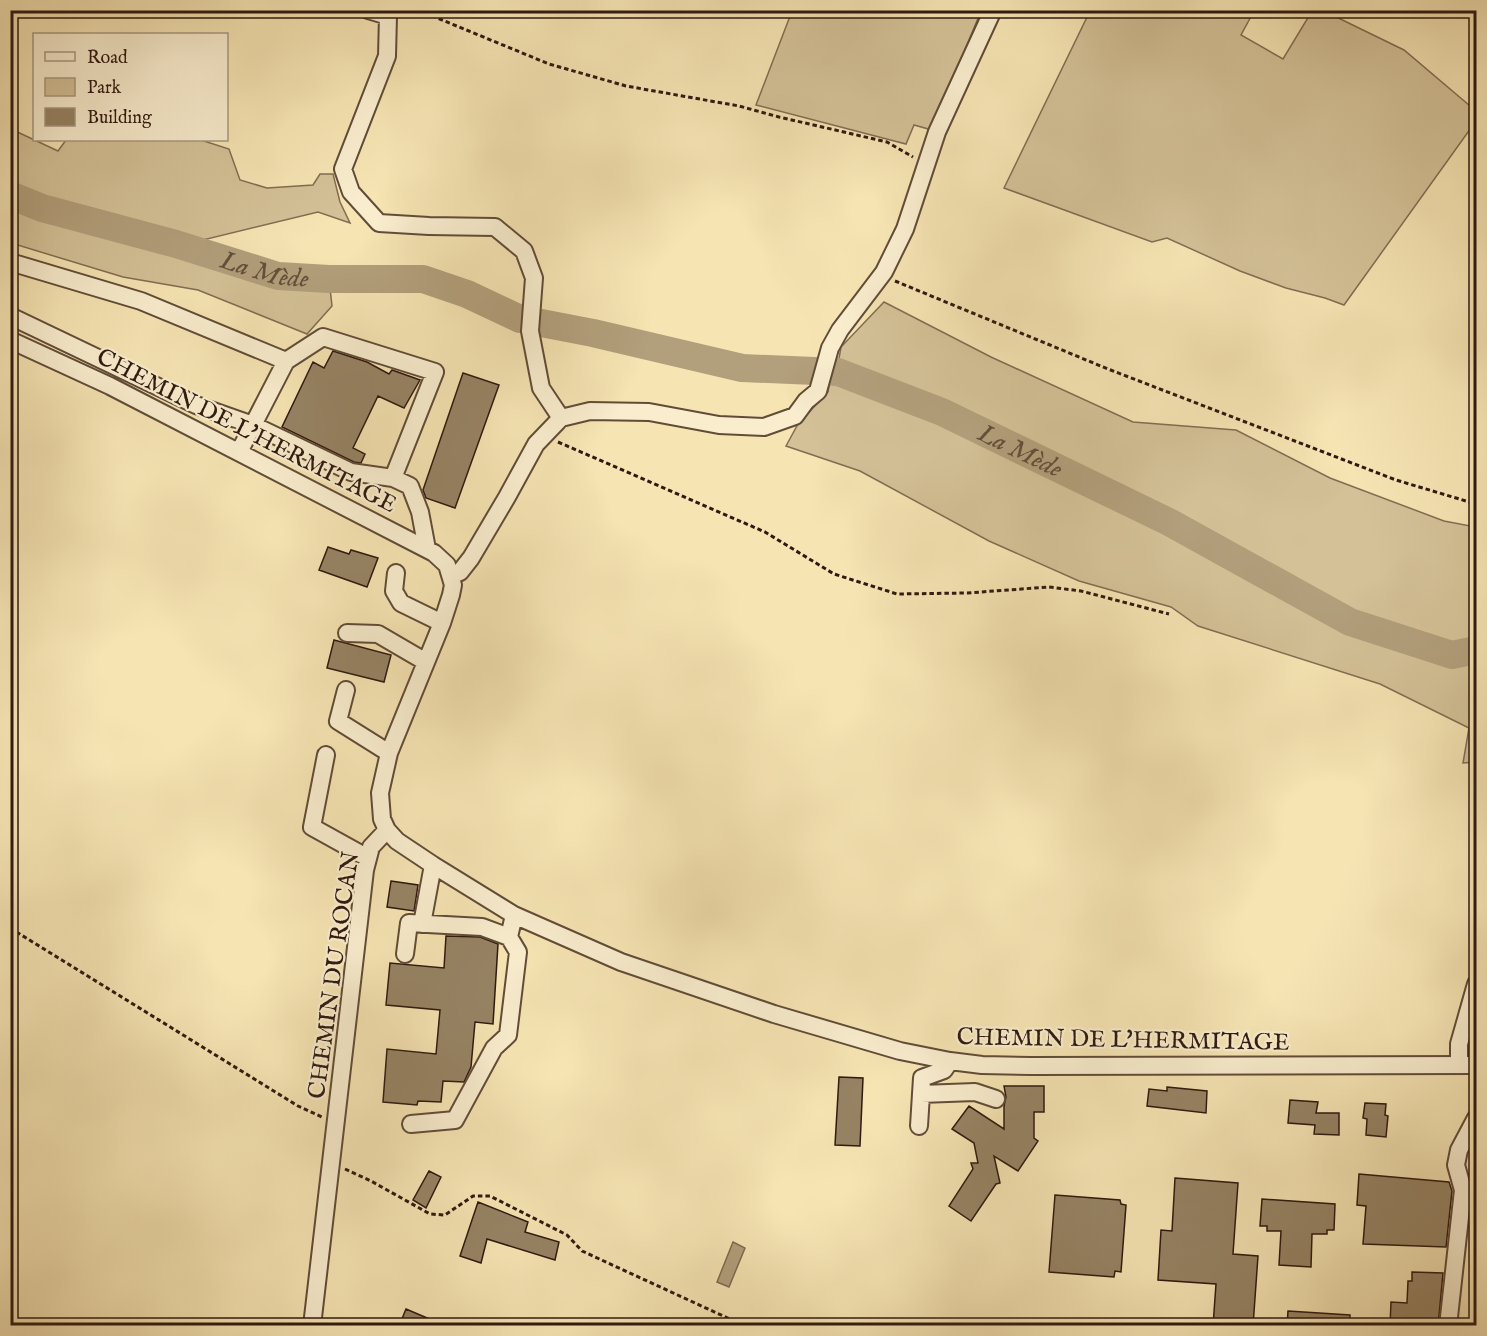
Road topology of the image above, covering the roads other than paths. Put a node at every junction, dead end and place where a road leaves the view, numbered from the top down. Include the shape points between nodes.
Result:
1 (368, 10) edge
2 (993, 10) edge
3 (10, 262) edge
4 (10, 316) edge
5 (10, 340) edge
6 (286, 361) junction
7 (561, 418) junction
8 (253, 426) junction
9 (239, 452) junction
10 (393, 478) junction
11 (427, 549) junction
12 (396, 573) dead end
13 (451, 576) junction
14 (442, 623) junction
15 (347, 633) dead end
16 (426, 662) junction
17 (346, 690) dead end
18 (389, 753) junction
19 (326, 755) dead end
20 (387, 830) junction
21 (368, 858) junction
22 (433, 865) junction
23 (514, 915) junction
24 (422, 924) junction
25 (509, 937) junction
26 (405, 954) dead end
27 (1476, 984) edge
28 (950, 1061) junction
29 (1459, 1065) junction
30 (1476, 1065) edge
31 (921, 1094) junction
32 (996, 1099) dead end
33 (1476, 1118) edge
34 (411, 1124) dead end
35 (919, 1126) dead end
36 (312, 1326) edge
37 (1448, 1326) edge

1 - 7 street via 388,16 387,56 343,169 351,192 379,223 495,227 524,251 534,278 530,331 541,388
2 - 7 street via 937,132 905,229 884,272 830,348 818,391 795,416 764,427 719,425 649,412 590,411
3 - 6 street via 141,301
4 - 8 street via 196,405
5 - 9 street, CHEMIN DE L'HERMITAGE
6 - 8 street
6 - 10 street via 323,337 435,372
7 - 13 street via 536,444 471,558 460,572
8 - 9 street
8 - 10 street via 351,472
9 - 11 street, CHEMIN DE L'HERMITAGE
10 - 11 street via 410,486
11 - 13 street, CHEMIN DE L'HERMITAGE via 442,559
12 - 14 street via 394,591 401,603
13 - 14 street, CHEMIN DU ROCAN via 451,595
14 - 16 street, CHEMIN DU ROCAN
15 - 16 street via 378,634
16 - 18 street, CHEMIN DU ROCAN
17 - 18 street via 338,721
18 - 20 street, CHEMIN DU ROCAN via 380,793
19 - 21 street via 312,827
20 - 21 street, CHEMIN DU ROCAN via 371,847
20 - 22 street, CHEMIN DE L'HERMITAGE
21 - 36 street, CHEMIN DU ROCAN
22 - 23 street, CHEMIN DE L'HERMITAGE
22 - 24 street
23 - 25 street
23 - 28 street, CHEMIN DE L'HERMITAGE via 621,962 774,1014 900,1051
24 - 25 street via 482,927
24 - 26 street via 409,923
25 - 34 street via 518,952 508,1035 494,1048 455,1120
27 - 29 street via 1459,1044
28 - 29 street, CHEMIN DE L'HERMITAGE via 1031,1066
28 - 31 street via 944,1070 922,1078
29 - 30 street, CHEMIN DE L'HERMITAGE
31 - 32 street via 975,1092
31 - 35 street
33 - 37 street via 1459,1150 1456,1166 1463,1190

